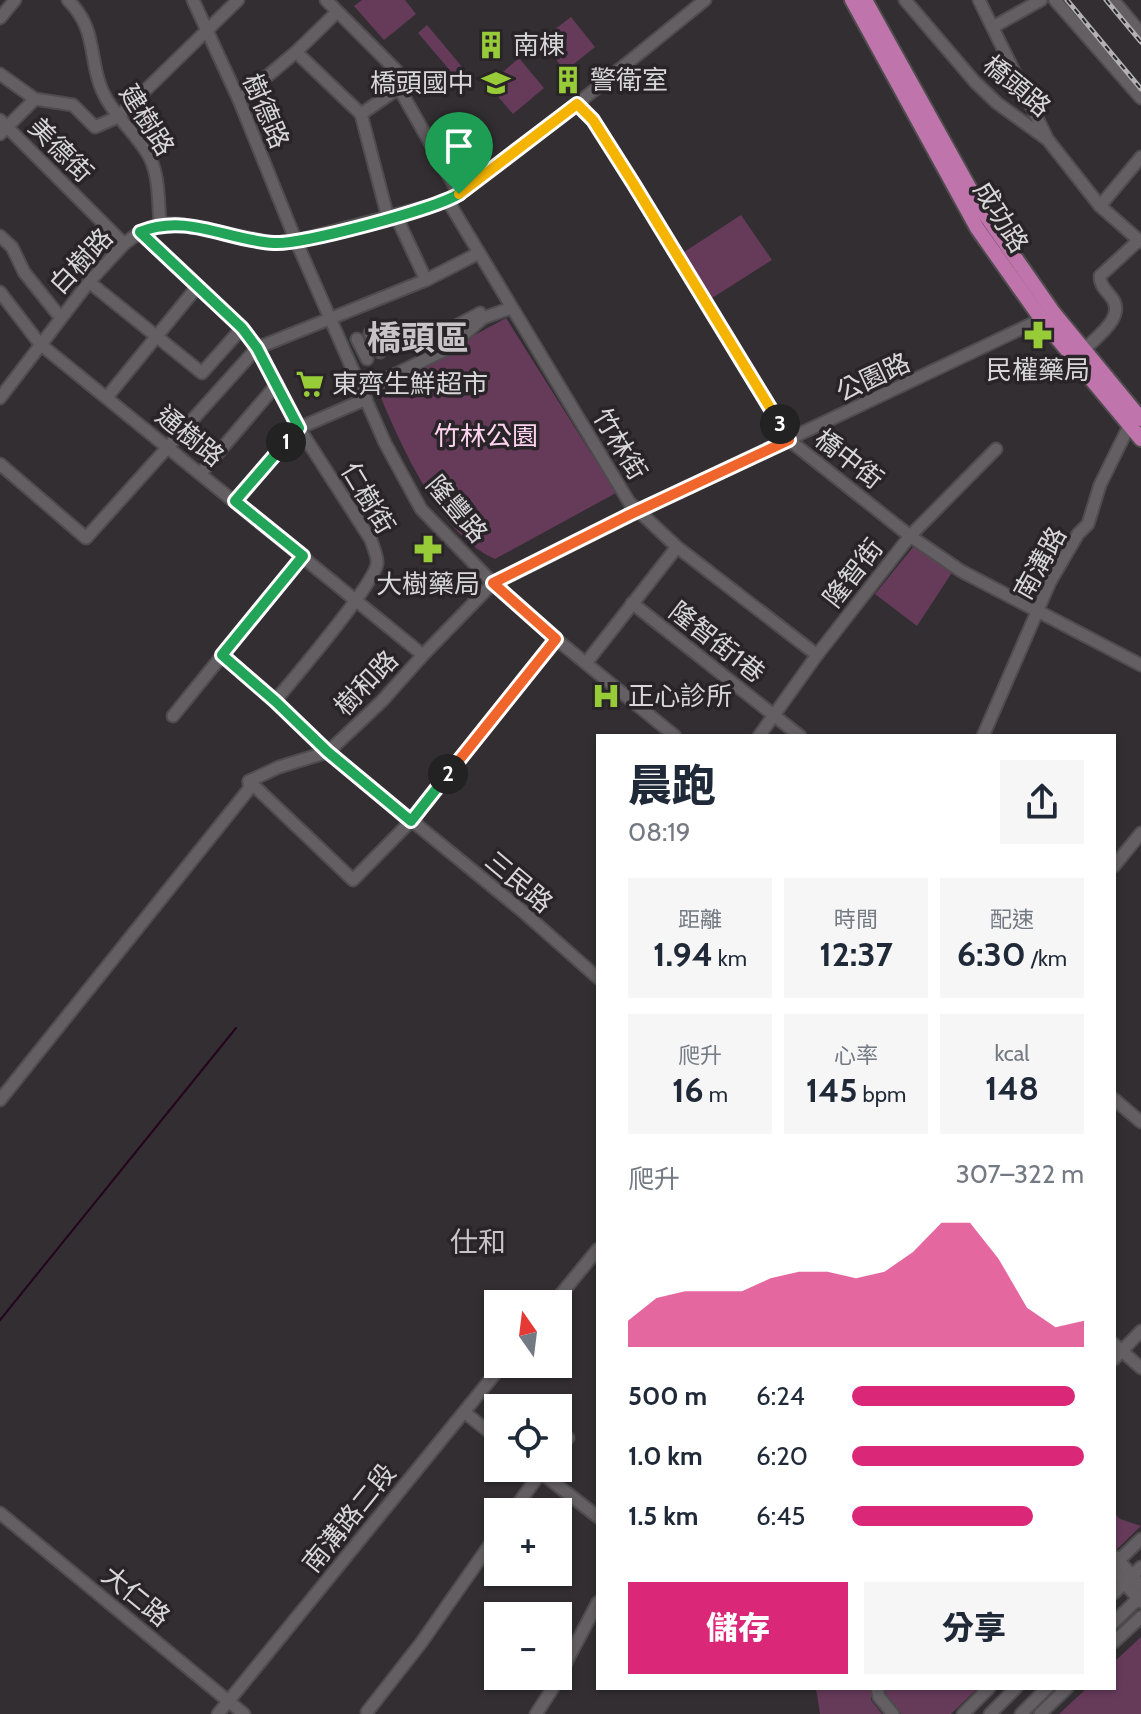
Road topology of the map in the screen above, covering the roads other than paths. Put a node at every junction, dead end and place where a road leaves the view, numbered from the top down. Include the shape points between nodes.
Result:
1 (15, 0) edge
2 (68, 0) edge
3 (193, 0) edge
4 (238, 0) edge
5 (326, 0) edge
6 (705, 0) edge
7 (852, 0) edge
8 (865, 0) edge
9 (905, 0) edge
10 (979, 0) edge
11 (1041, 0) edge
12 (1055, 0) edge
13 (1113, 0) edge
14 (337, 12) junction
15 (0, 18) edge
16 (993, 27) junction
17 (207, 30) junction
18 (1141, 33) edge
19 (296, 52) junction
20 (0, 74) edge
21 (399, 88) junction
22 (1141, 98) edge
23 (35, 99) junction
24 (239, 100) junction
25 (577, 104) junction
26 (361, 114) junction
27 (118, 117) junction
28 (2, 127) edge
29 (1048, 140) junction
30 (1141, 157) edge
31 (454, 198) junction
32 (1100, 206) junction
33 (392, 217) junction
34 (160, 224) junction
35 (140, 232) junction
36 (0, 236) edge
37 (296, 241) junction
38 (1140, 241) edge
39 (124, 244) junction
40 (479, 253) junction
41 (426, 280) junction
42 (89, 282) junction
43 (197, 287) junction
44 (0, 292) edge
45 (10, 304) junction
46 (510, 306) junction
47 (0, 314) edge
48 (481, 316) junction
49 (1047, 316) junction
50 (60, 317) junction
51 (332, 319) junction
52 (242, 328) junction
53 (370, 333) dead end
54 (157, 336) junction
55 (391, 337) dead end
56 (456, 338) dead end
57 (357, 339) dead end
58 (40, 344) junction
59 (257, 348) junction
60 (1084, 350) junction
61 (367, 359) dead end
62 (277, 384) junction
63 (364, 395) junction
64 (107, 397) junction
65 (0, 398) edge
66 (1135, 419) edge
67 (299, 428) junction
68 (1141, 439) edge
69 (789, 440) junction
70 (170, 447) junction
71 (996, 449) dead end
72 (0, 464) edge
73 (201, 473) junction
74 (235, 501) junction
75 (637, 512) junction
76 (910, 536) junction
77 (677, 547) junction
78 (303, 556) junction
79 (493, 583) junction
80 (356, 599) junction
81 (632, 603) junction
82 (1038, 610) junction
83 (556, 639) junction
84 (222, 655) junction
85 (423, 655) junction
86 (817, 655) junction
87 (586, 663) junction
88 (1141, 665) edge
89 (275, 701) junction
90 (774, 715) junction
91 (173, 716) dead end
92 (673, 734) edge
93 (760, 734) edge
94 (798, 734) edge
95 (984, 734) edge
96 (328, 752) junction
97 (249, 781) junction
98 (411, 821) junction
99 (1141, 833) edge
100 (1116, 864) edge
101 (596, 976) edge
102 (0, 1100) edge
103 (1116, 1101) edge
104 (1141, 1122) edge
105 (596, 1251) edge
106 (564, 1290) edge
107 (1141, 1331) edge
108 (1117, 1351) edge
109 (1141, 1368) edge
110 (492, 1378) edge
111 (464, 1412) junction
112 (484, 1428) edge
113 (556, 1482) edge
114 (0, 1513) edge
115 (596, 1515) edge
116 (1141, 1532) edge
117 (1141, 1539) edge
118 (484, 1553) edge
119 (1116, 1561) edge
120 (1116, 1561) edge
121 (1116, 1563) edge
122 (1132, 1575) edge
123 (1141, 1586) edge
124 (1116, 1591) edge
125 (1140, 1599) edge
126 (596, 1606) edge
127 (1141, 1617) edge
128 (1116, 1620) edge
129 (1116, 1640) edge
130 (877, 1690) edge
131 (987, 1690) edge
132 (1014, 1690) edge
133 (1045, 1690) edge
134 (1065, 1690) edge
135 (229, 1700) junction
136 (367, 1712) edge
137 (218, 1714) edge
138 (244, 1714) edge
139 (536, 1714) edge
140 (893, 1714) edge
141 (963, 1714) edge
142 (990, 1714) edge
143 (1021, 1714) edge
144 (1040, 1714) edge

1 - 15 street
2 - 27 street, 建樹路 via 92,38 100,85
3 - 17 street, 樹德路
4 - 17 street
5 - 14 street, 竹林街
6 - 25 street, 白樹路
7 - 49 main road, 成功路 via 977,228
8 - 49 main road, 成功路
9 - 29 street, 橋頭路 via 975,82
10 - 16 street
11 - 16 street
12 - 22 street
13 - 18 street
14 - 19 street
14 - 21 street, 竹林街 via 396,70
16 - 29 street
17 - 24 street, 樹德路
17 - 27 street
19 - 24 street
19 - 26 street
20 - 23 street
21 - 26 street
21 - 31 street, 竹林街
23 - 27 street via 73,105 95,127
23 - 28 street
24 - 37 street, 樹德路
25 - 31 street, 白樹路
25 - 69 street, 橋中街 via 633,183
26 - 33 street
27 - 34 street, 建樹路 via 148,153
28 - 39 street, 美德街
29 - 32 street, 橋頭路
30 - 32 street
31 - 33 street, 白樹路
31 - 40 street, 竹林街
32 - 38 street, 橋頭路
33 - 37 street, 白樹路
33 - 41 street
34 - 35 street, 白樹路
34 - 37 street, 白樹路 via 274,243
35 - 39 street, 白樹路
35 - 43 street, 仁樹街
36 - 50 street
37 - 51 street, 隆豐路
38 - 60 street via 1100,276 1117,310
39 - 42 street, 白樹路
40 - 41 street
40 - 46 street, 竹林街
41 - 51 street
42 - 50 street, 白樹路
42 - 54 street
43 - 52 street, 仁樹街
43 - 54 street
44 - 45 street, 通樹路
45 - 47 street
45 - 58 street, 通樹路
46 - 48 street
46 - 75 street, 竹林街
48 - 56 street via 452,328
48 - 63 street via 447,349
49 - 60 main road, 成功路
49 - 66 main road, 成功路
49 - 69 street, 公園路
50 - 58 street, 白樹路
51 - 59 street
51 - 63 street, 隆豐路
52 - 54 street via 202,373
52 - 59 street, 仁樹街
53 - 55 street via 378,349
54 - 64 street
57 - 61 street
58 - 64 street, 通樹路
58 - 65 street, 白樹路
59 - 62 street, 仁樹街
59 - 70 street
60 - 66 main road, 成功路
62 - 67 street, 仁樹街
62 - 73 street
63 - 67 street
63 - 79 street, 隆豐路 via 421,509
64 - 70 street, 通樹路
66 - 68 main road, 成功路
66 - 82 street, 南溝路 via 1100,485 1088,524
67 - 74 street
67 - 80 street, 仁樹街 via 374,548 377,566
69 - 75 street, 公園路
69 - 76 street, 橋中街
70 - 72 street via 86,538
70 - 73 street, 通樹路
71 - 76 street, 隆智街
73 - 74 street, 通樹路
74 - 78 street, 通樹路
75 - 77 street, 竹林街
75 - 79 street, 公園路
76 - 82 street, 橋中街 via 979,582
76 - 86 street, 隆智街
77 - 81 street
77 - 86 street, 竹林街
78 - 80 street, 通樹路
78 - 84 street
79 - 83 street, 隆豐路
79 - 85 street, 樹和路
80 - 85 street, 通樹路
80 - 89 street, 仁樹街
81 - 87 street
81 - 90 street, 隆智街1巷
82 - 88 street, 橋中街
82 - 95 street, 南溝路
83 - 87 street, 隆豐路
83 - 98 street
84 - 89 street, 三民路
84 - 91 street
85 - 96 street, 樹和路
86 - 90 street, 隆智街
87 - 92 street, 隆豐路
89 - 96 street, 三民路
90 - 93 street, 隆智街
90 - 94 street, 隆智街1巷
96 - 97 street, 樹和路
96 - 98 street, 三民路
97 - 98 street via 353,880
97 - 102 street via 249,789
98 - 101 street, 三民路
99 - 100 street
103 - 104 street
105 - 106 street
107 - 108 street
108 - 109 street
110 - 111 street, 南溝路二段
111 - 112 street
111 - 135 street, 南溝路二段
113 - 115 street
114 - 135 street, 大仁路
116 - 119 street
117 - 120 street
118 - 136 street
121 - 122 street
122 - 123 street
122 - 124 street
122 - 125 street
125 - 128 street
126 - 139 street
127 - 129 street
130 - 140 street
131 - 141 street
132 - 142 street
133 - 143 street
134 - 144 street
135 - 137 street, 南溝路二段
135 - 138 street, 大仁路

